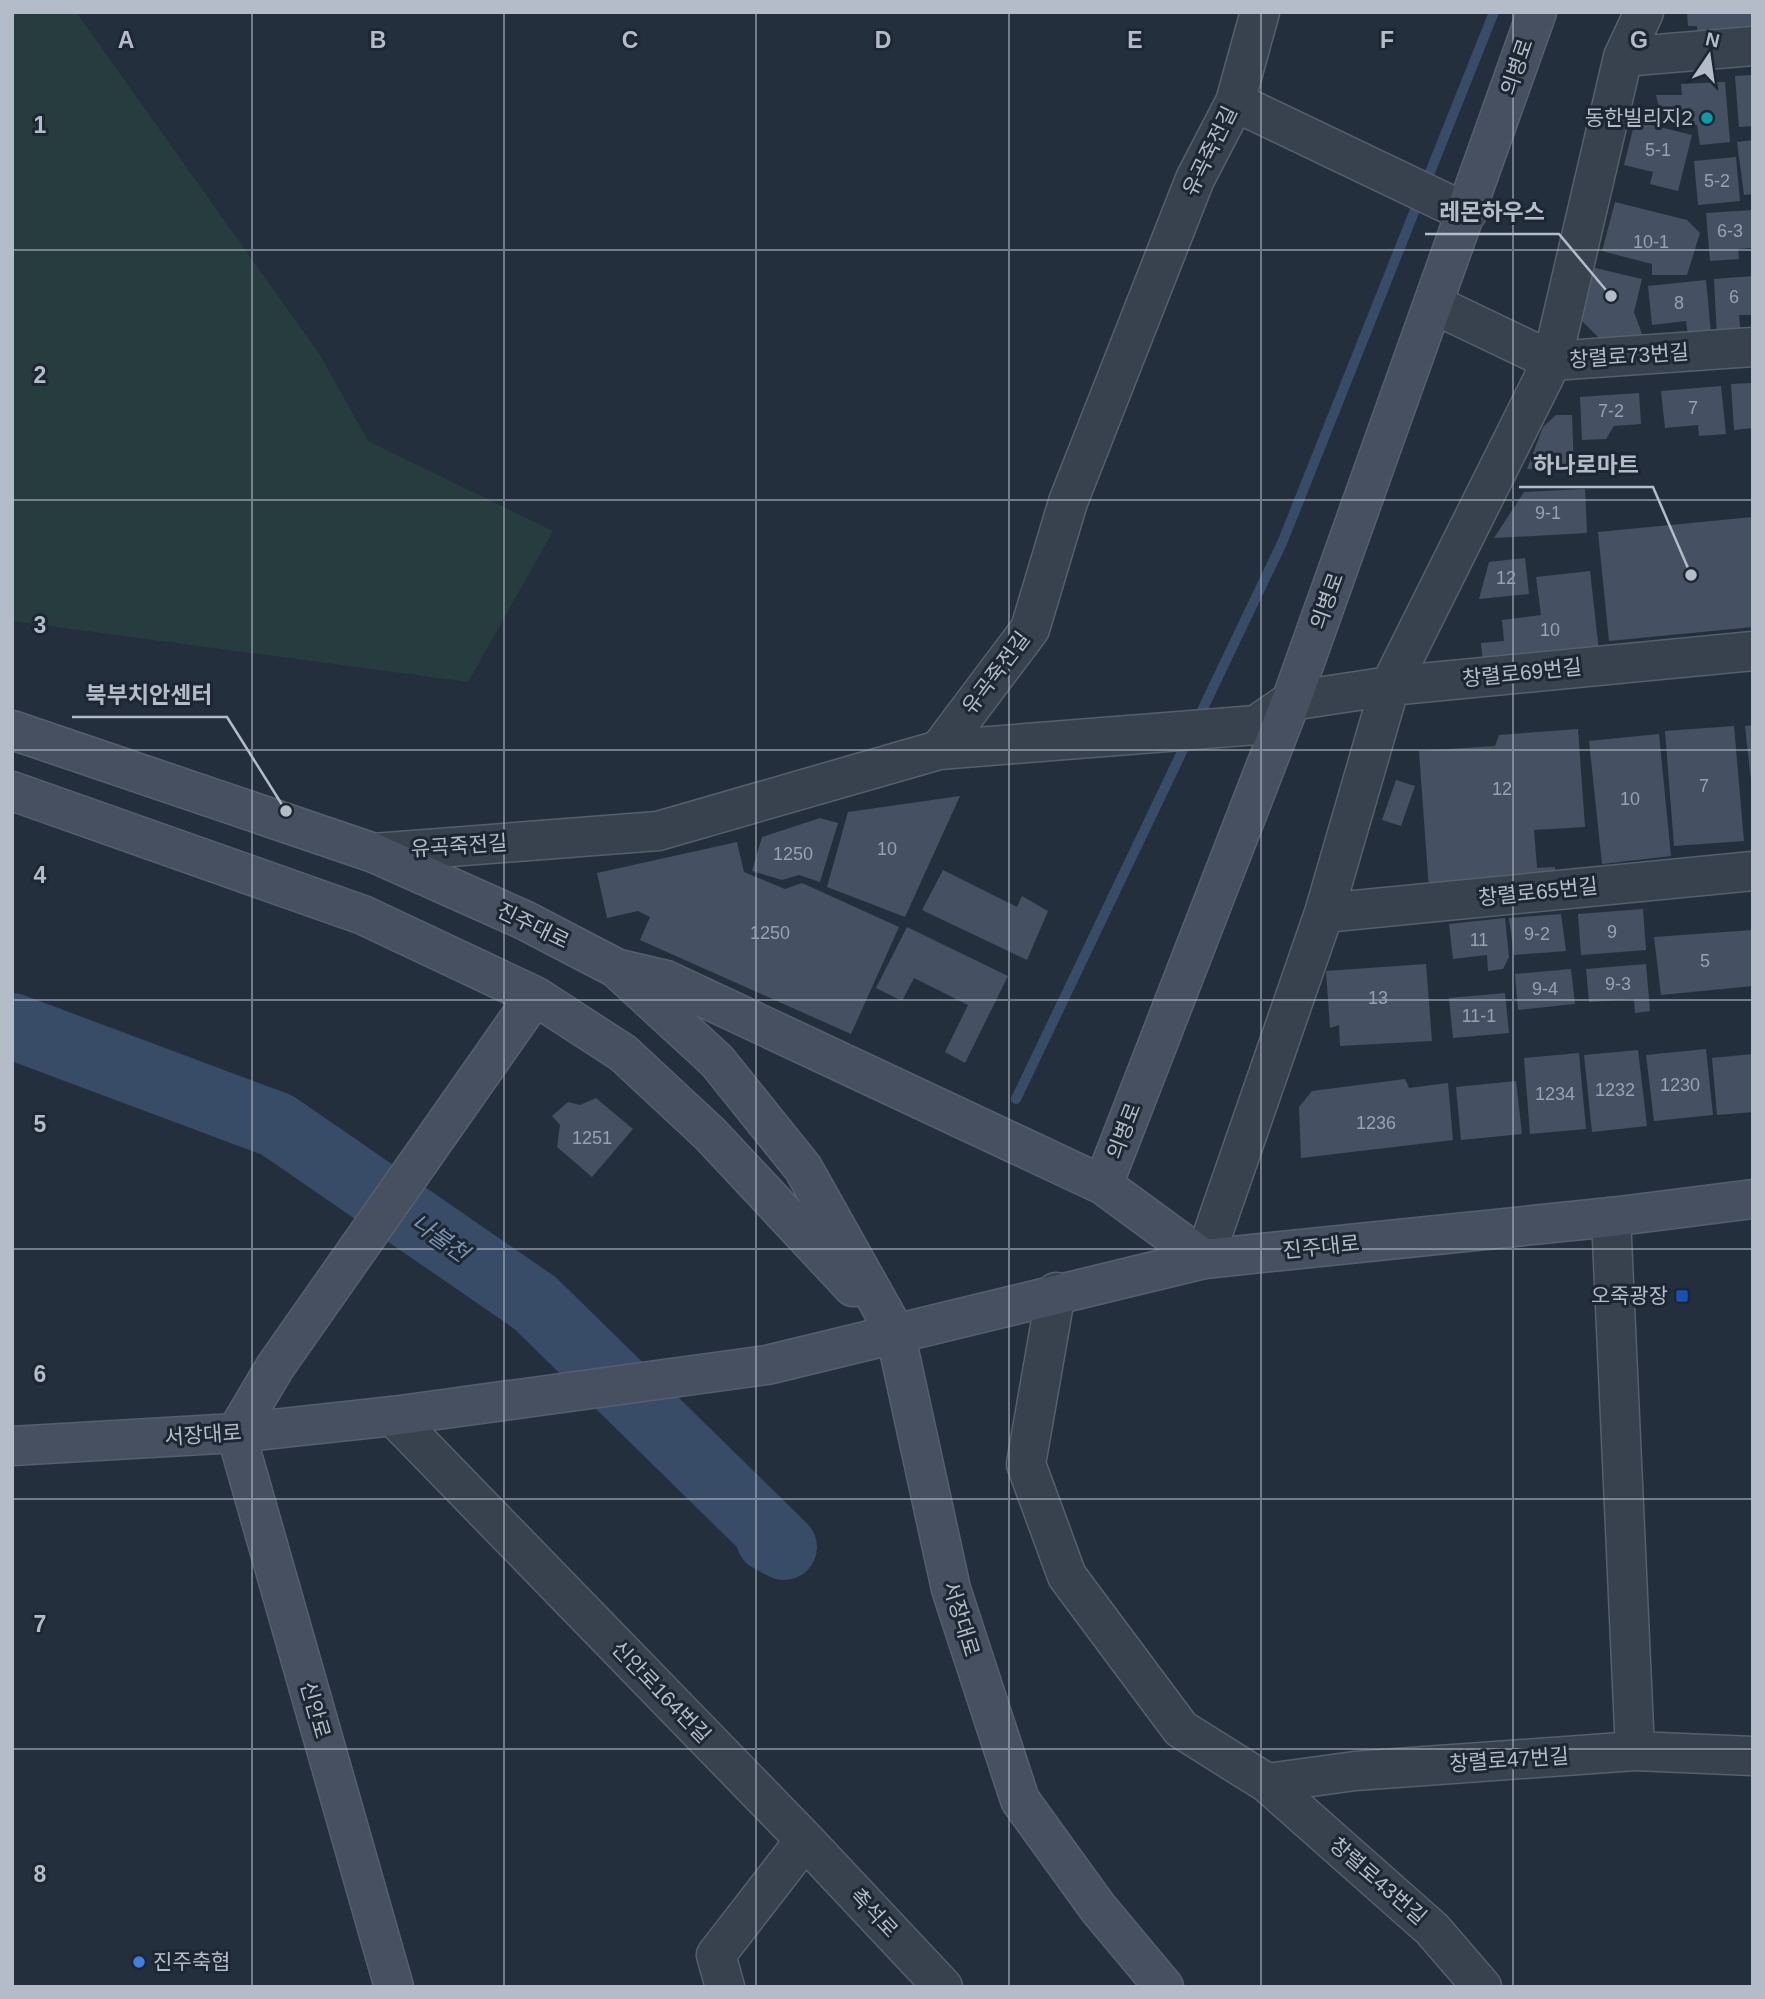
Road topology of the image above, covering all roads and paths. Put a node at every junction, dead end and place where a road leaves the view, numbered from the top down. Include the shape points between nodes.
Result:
1 (1260, 12) edge
2 (1537, 12) edge
3 (1644, 12) edge
4 (1753, 46) edge
5 (1623, 57) junction
6 (1235, 102) junction
7 (1461, 209) junction
8 (1433, 304) junction
9 (1753, 347) edge
10 (1552, 361) junction
11 (1753, 651) edge
12 (1390, 686) junction
13 (1291, 701) junction
14 (12, 730) edge
15 (939, 750) junction
16 (12, 791) edge
17 (374, 853) junction
18 (1753, 871) edge
19 (1324, 913) junction
20 (616, 968) junction
21 (535, 996) junction
22 (1104, 1185) junction
23 (1753, 1199) edge
24 (1611, 1217) junction
25 (1204, 1259) junction
26 (1056, 1293) junction
27 (895, 1332) junction
28 (393, 1416) junction
29 (236, 1433) junction
30 (12, 1446) edge
31 (1635, 1751) junction
32 (1753, 1756) edge
33 (1267, 1783) junction
34 (805, 1840) junction
35 (394, 1987) edge
36 (725, 1987) edge
37 (943, 1987) edge
38 (1164, 1987) edge
39 (1482, 1987) edge

1 - 6 street, 유곡죽전길
2 - 7 street, 의병로
3 - 5 street
4 - 5 street
5 - 10 street
6 - 7 street
6 - 15 street, 유곡죽전길 via 1195,179 1068,502 1030,629
7 - 8 street, 의병로
8 - 10 street, 창렬로73번길
8 - 13 street, 의병로
9 - 10 street, 창렬로73번길
10 - 12 street
11 - 12 street, 창렬로69번길
12 - 13 street, 창렬로69번길
12 - 19 street
13 - 15 street via 1256,725
13 - 22 street, 의병로
14 - 17 street, 진주대로
15 - 17 street, 유곡죽전길 via 659,831
16 - 21 street via 363,915
17 - 20 street, 진주대로 via 524,920
18 - 19 street, 창렬로65번길
19 - 25 street
20 - 22 street via 666,980
20 - 27 street, 진주대로 via 717,1061 803,1168
21 - 27 street via 623,1053 710,1134
21 - 29 street via 275,1367
22 - 25 street
23 - 24 street, 진주대로
24 - 25 street, 진주대로
24 - 31 street
25 - 26 street, 진주대로
26 - 27 street, 진주대로
26 - 33 street, 창렬로43번길 via 1026,1464 1067,1576 1181,1729
27 - 28 street, 서장대로 via 767,1365
27 - 38 street, 서장대로 via 951,1589 1020,1800 1098,1908
28 - 29 street, 서장대로
28 - 34 street, 신안로164번길
29 - 30 street, 서장대로
29 - 35 street, 신안로
31 - 32 street, 창렬로47번길
31 - 33 street, 창렬로47번길 via 1355,1771
33 - 39 street, 창렬로43번길 via 1432,1929
34 - 36 street via 716,1955
34 - 37 street, 촉석로

